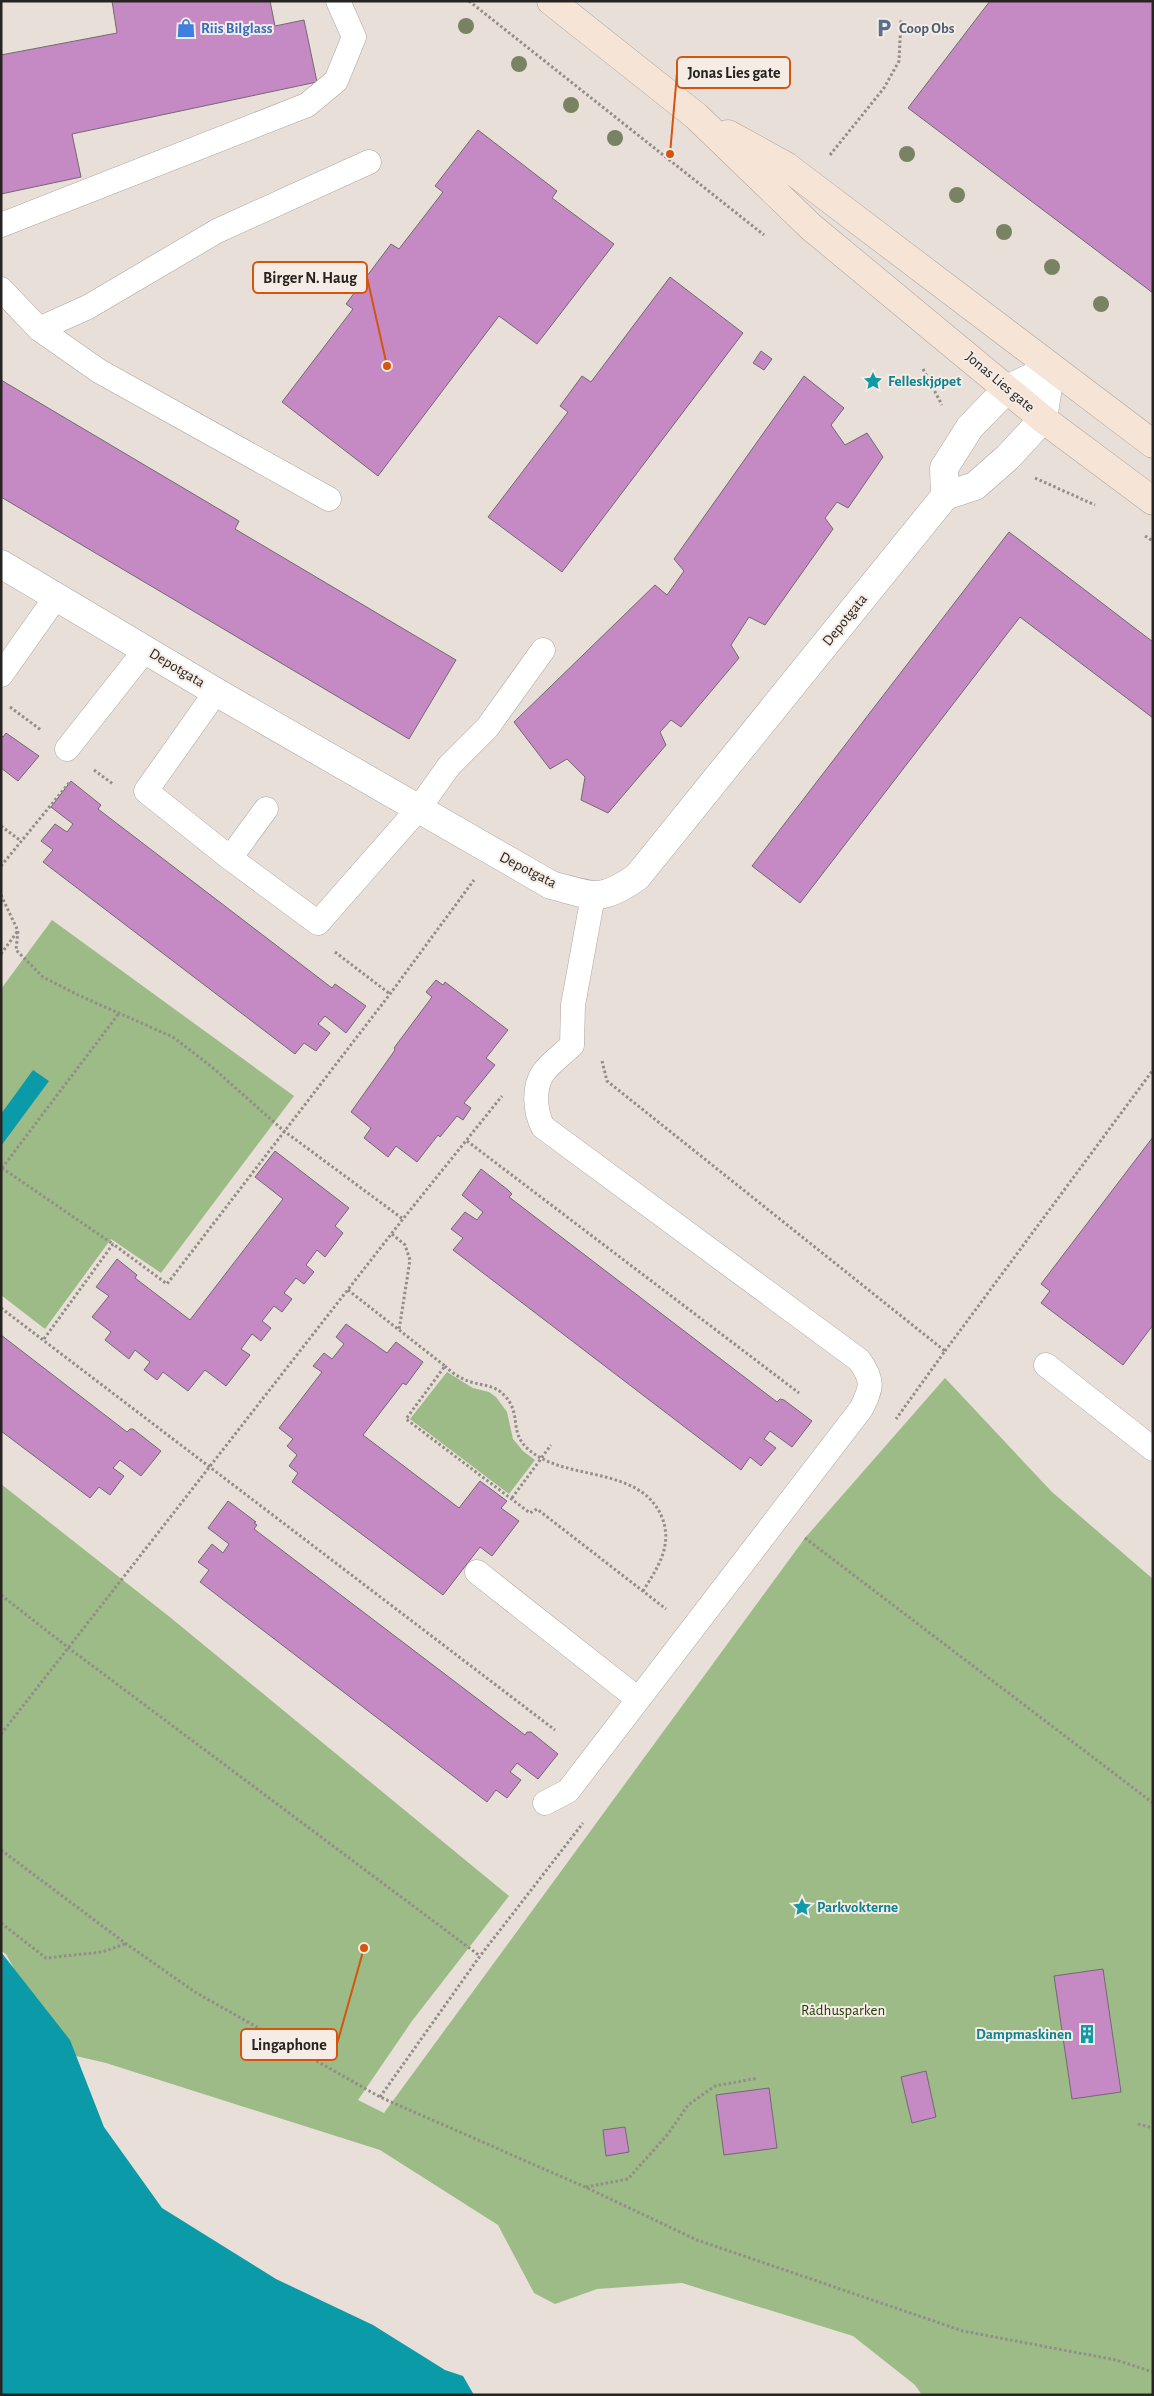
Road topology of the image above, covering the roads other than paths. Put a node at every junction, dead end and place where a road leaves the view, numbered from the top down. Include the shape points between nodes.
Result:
1 (338, 1) edge
2 (551, 1) edge
3 (696, 116) junction
4 (369, 162) dead end
5 (1, 225) edge
6 (1, 289) edge
7 (39, 329) junction
8 (1051, 368) junction
9 (1007, 389) junction
10 (1043, 419) junction
11 (1153, 444) edge
12 (945, 496) junction
13 (329, 499) dead end
14 (1153, 500) edge
15 (1, 564) edge
16 (56, 597) junction
17 (146, 649) junction
18 (543, 650) dead end
19 (1, 675) edge
20 (216, 692) junction
21 (67, 749) dead end
22 (419, 808) junction
23 (266, 809) dead end
24 (230, 858) junction
25 (593, 896) junction
26 (1046, 1365) dead end
27 (1153, 1449) edge
28 (476, 1572) dead end
29 (638, 1699) junction
30 (545, 1803) dead end

1 - 5 lane via 354,37 336,81 307,105
2 - 3 main road, Jonas Lies gate
3 - 8 main road, Jonas Lies gate via 786,166
3 - 9 main road, Jonas Lies gate via 812,227
4 - 7 lane via 217,231 88,307
6 - 7 lane
7 - 13 lane via 99,371
8 - 9 street
8 - 10 street
8 - 11 main road, Jonas Lies gate
9 - 10 main road, Jonas Lies gate
9 - 12 street via 970,427 944,468
10 - 12 street via 1008,457 975,486
10 - 14 main road, Jonas Lies gate
12 - 25 street, Depotgata via 637,877 617,891
15 - 16 street, Depotgata
16 - 17 street, Depotgata
16 - 19 lane
17 - 20 street, Depotgata
17 - 21 lane
18 - 22 lane via 487,728 448,766
20 - 22 street, Depotgata
20 - 24 lane via 146,791
22 - 24 lane via 318,923
22 - 25 street, Depotgata via 551,885
23 - 24 lane
25 - 29 lane via 573,1005 572,1045 543,1074 536,1114 543,1126 851,1354 868,1373 871,1389 861,1409
26 - 27 lane
28 - 29 lane
29 - 30 lane via 568,1791

